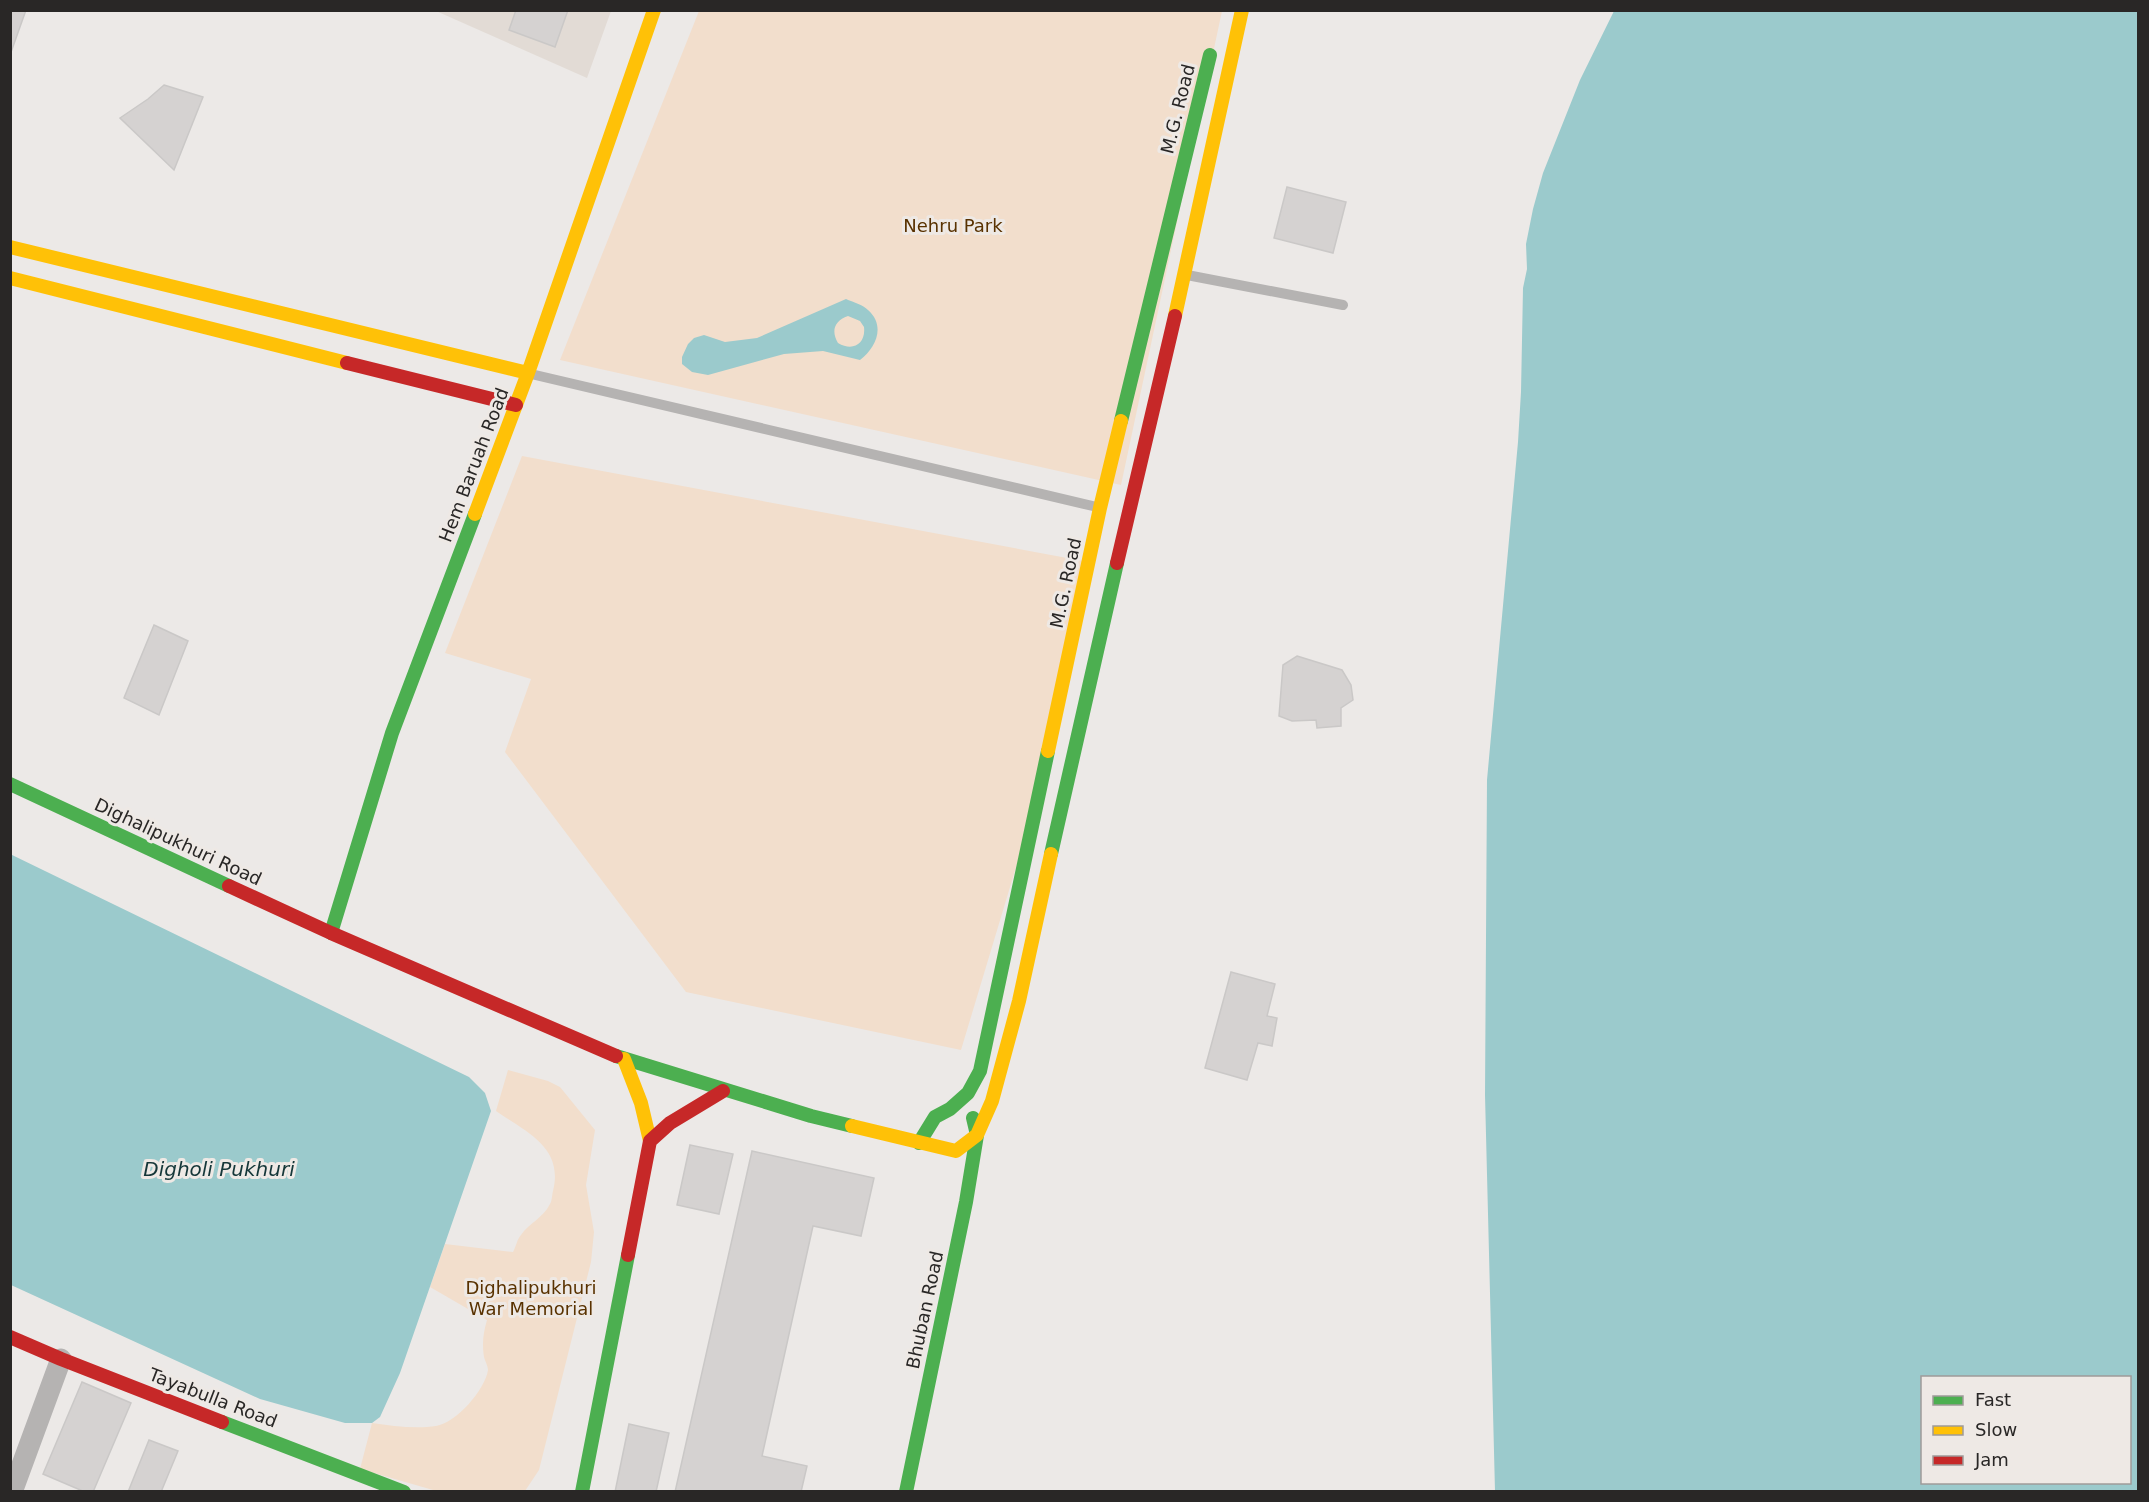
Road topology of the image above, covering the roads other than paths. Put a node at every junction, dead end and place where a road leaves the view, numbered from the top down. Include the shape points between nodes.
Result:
1 (654, 10) edge
2 (1242, 10) edge
3 (1212, 45) dead end
4 (10, 247) edge
5 (1184, 274) junction
6 (10, 278) edge
7 (1342, 305) dead end
8 (528, 373) junction
9 (516, 405) junction
10 (1100, 508) junction
11 (10, 784) edge
12 (331, 933) junction
13 (624, 1059) junction
14 (723, 1091) junction
15 (968, 1093) junction
16 (977, 1135) junction
17 (650, 1141) junction
18 (919, 1143) junction
19 (10, 1337) edge
20 (61, 1359) junction
21 (12, 1491) edge
22 (404, 1491) edge
23 (582, 1491) edge
24 (906, 1491) edge

1 - 8 main road, Hem Baruah Road
2 - 5 main road
3 - 10 main road, M.G. Road
4 - 8 main road
5 - 7 lane
5 - 16 main road via 1019,1001 992,1101
6 - 9 main road
8 - 9 main road, Hem Baruah Road
8 - 10 lane
9 - 12 main road, Hem Baruah Road via 392,733
10 - 15 main road, M.G. Road via 980,1071
11 - 12 main road, Dighalipukhuri Road
12 - 13 main road, Dighalipukhuri Road
13 - 14 main road, Dighalipukhuri Road
13 - 17 main road
14 - 17 main road via 670,1123
14 - 18 main road, Dighalipukhuri Road
15 - 16 main road
15 - 18 main road, M.G. Road via 935,1117
16 - 18 main road, Dighalipukhuri Road via 956,1151
16 - 24 main road, Bhuban Road
17 - 23 main road
19 - 20 main road, Tayabulla Road
20 - 21 street
20 - 22 main road, Tayabulla Road

